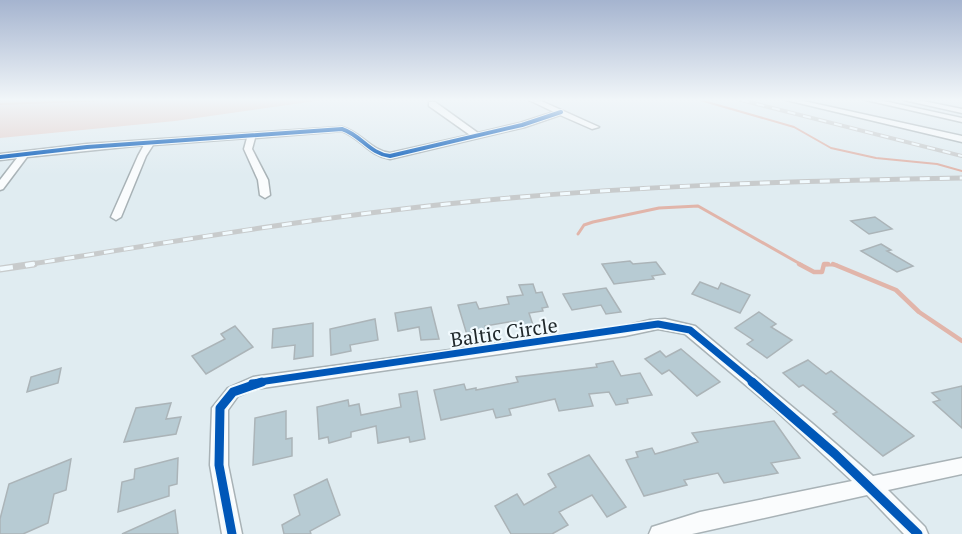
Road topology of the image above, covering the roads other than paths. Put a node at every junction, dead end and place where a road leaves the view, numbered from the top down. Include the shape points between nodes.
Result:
1 (462, 125) edge
2 (519, 125) edge
3 (590, 125) edge
4 (902, 125) edge
5 (595, 127) dead end
6 (252, 135) junction
7 (476, 135) junction
8 (962, 139) edge
9 (151, 142) junction
10 (24, 154) junction
11 (0, 157) edge
12 (0, 187) edge
13 (265, 195) dead end
14 (116, 218) dead end
15 (962, 466) edge
16 (871, 485) junction
17 (232, 534) edge
18 (660, 534) edge
19 (918, 534) edge

1 - 7 street
2 - 7 street
3 - 5 street
4 - 8 street
6 - 7 street via 348,130 382,156
6 - 9 street
6 - 13 street via 248,149 263,180
9 - 10 street
9 - 14 street
10 - 11 street
10 - 12 street
15 - 16 street
16 - 17 street, Baltic Circle via 690,330 670,322 652,322 625,331 253,383 233,392 220,408 219,465
16 - 18 street
16 - 19 street, Baltic Circle

